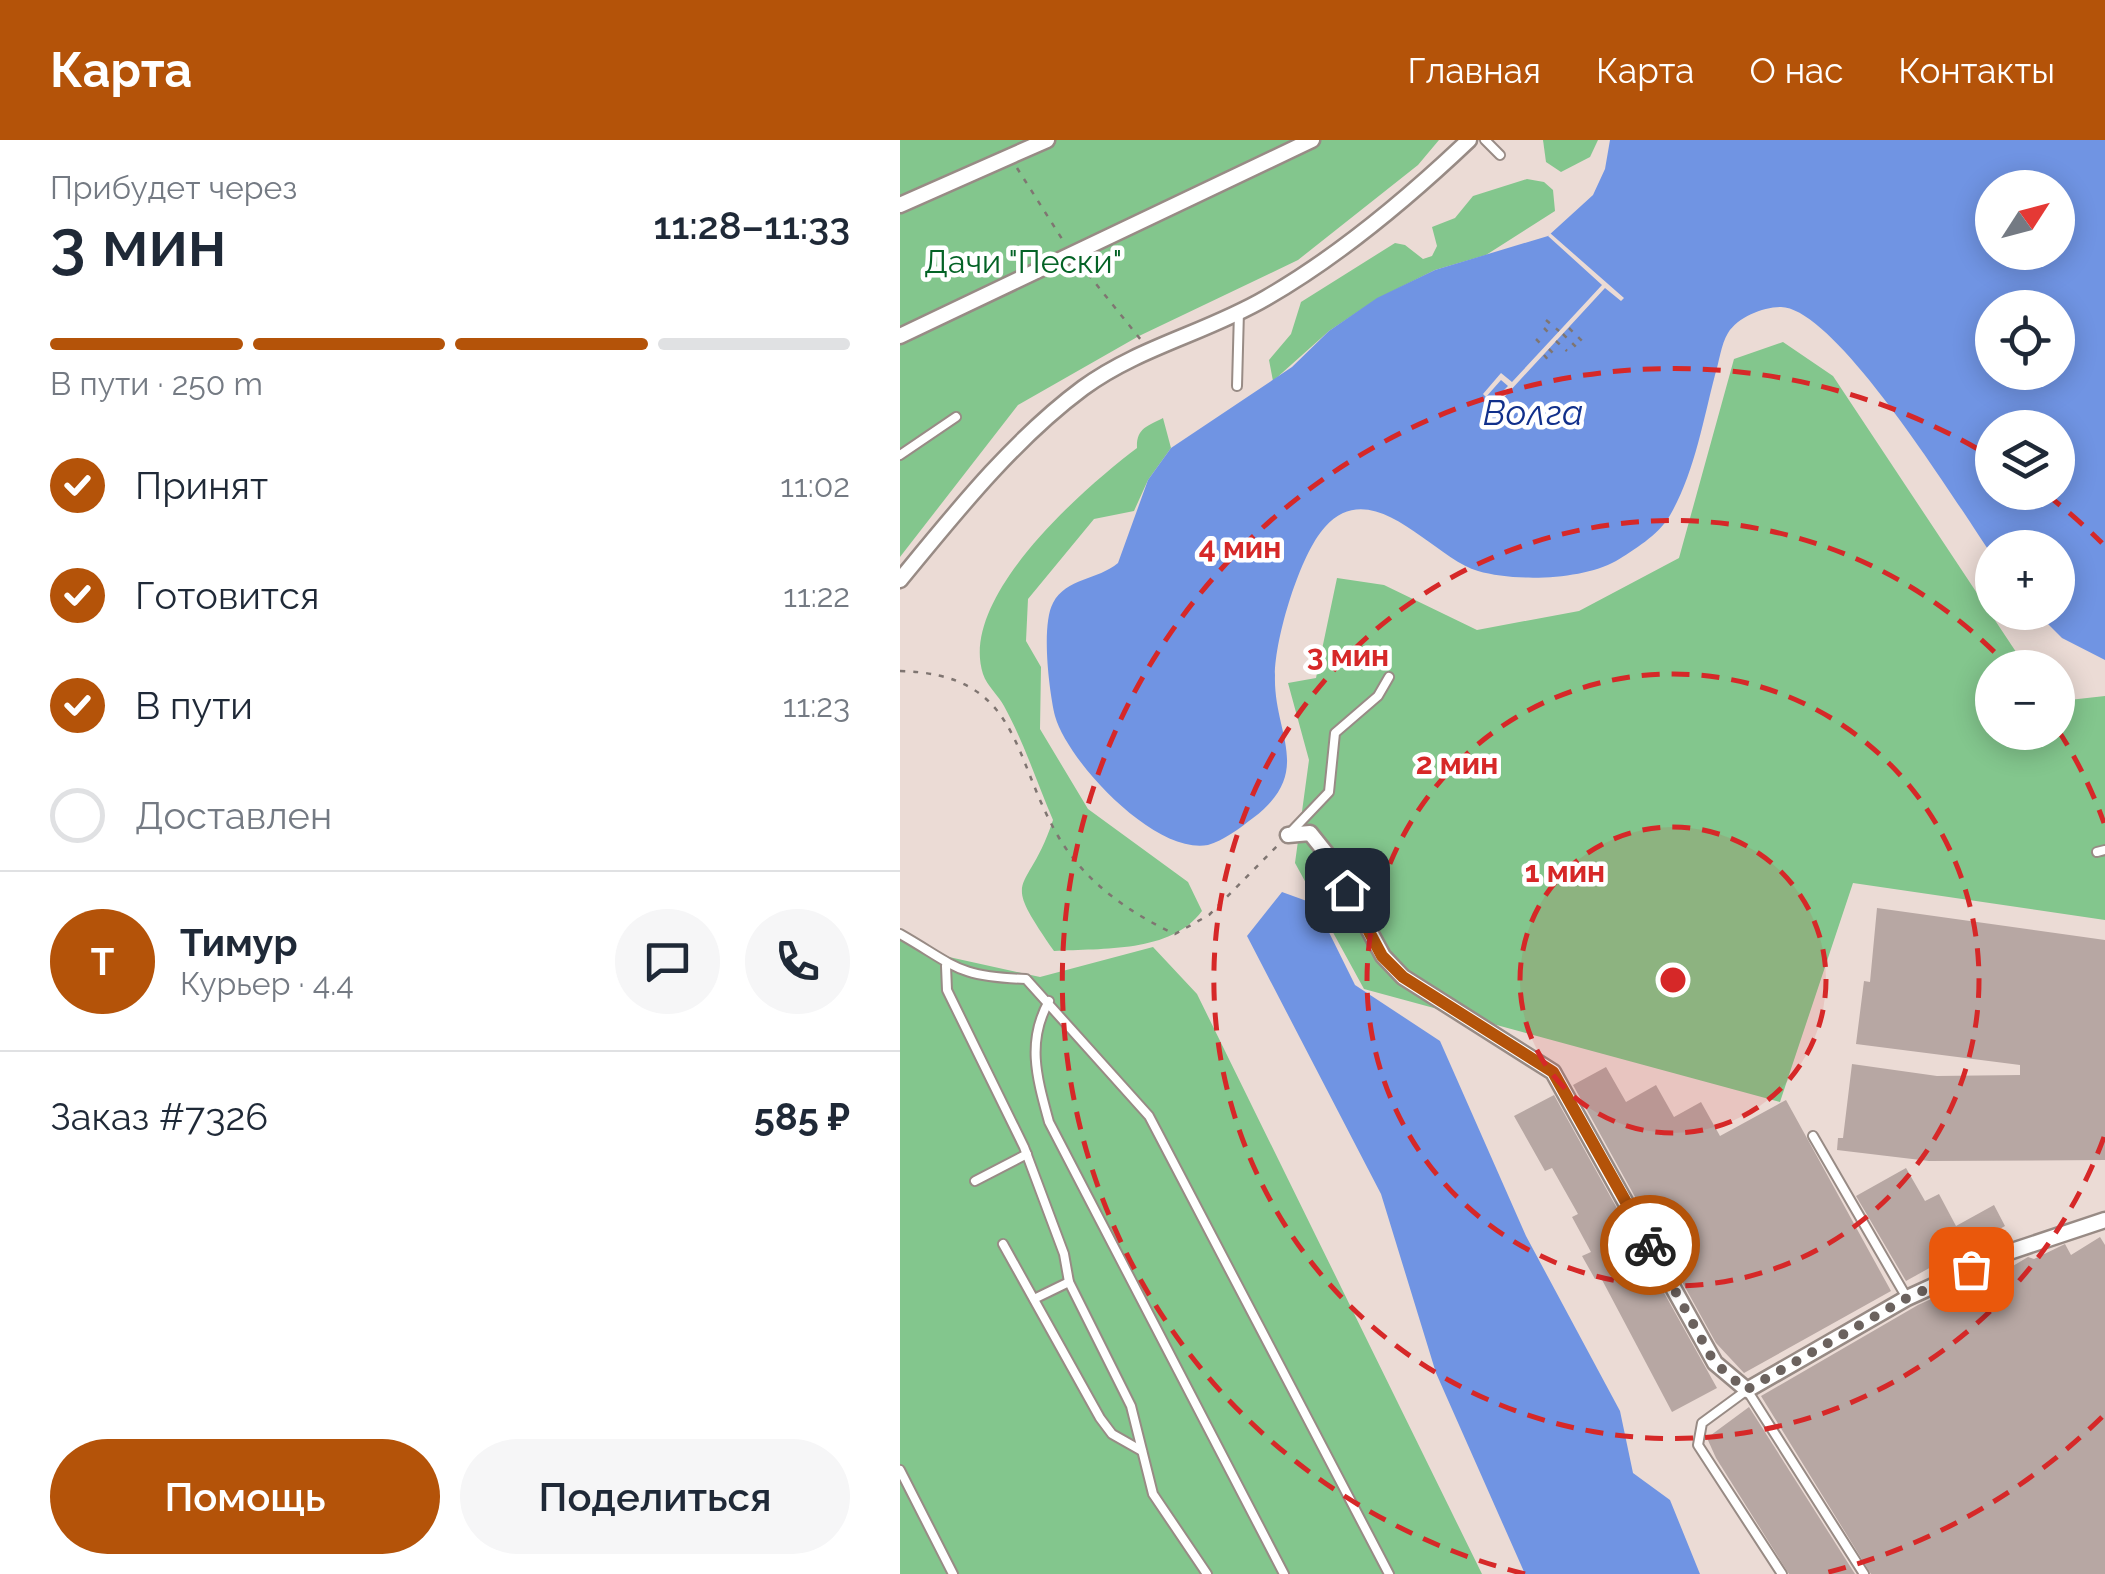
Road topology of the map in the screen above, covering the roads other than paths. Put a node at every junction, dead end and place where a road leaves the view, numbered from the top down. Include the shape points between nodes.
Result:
1 (1048, 140) edge
2 (1312, 140) edge
3 (1469, 140) edge
4 (1485, 140) edge
5 (1500, 155) dead end
6 (900, 204) edge
7 (1239, 311) junction
8 (900, 336) edge
9 (1237, 386) dead end
10 (956, 418) dead end
11 (900, 455) edge
12 (900, 580) edge
13 (1388, 677) dead end
14 (1288, 834) joint
15 (900, 934) edge
16 (946, 966) junction
17 (1048, 1000) junction
18 (1813, 1136) dead end
19 (1026, 1154) junction
20 (975, 1181) dead end
21 (2105, 1220) edge
22 (1003, 1244) dead end
23 (1068, 1282) junction
24 (1907, 1298) junction
25 (1034, 1299) junction
26 (1746, 1390) junction
27 (1142, 1452) junction
28 (900, 1470) edge
29 (952, 1574) edge
30 (1207, 1574) edge
31 (1284, 1574) edge
32 (1388, 1574) edge
33 (1782, 1574) edge
34 (1864, 1574) edge

1 - 6 street
2 - 8 street
3 - 7 street via 1331,254
4 - 5 lane
7 - 9 lane
7 - 12 street via 1159,343 1085,387 950,518
10 - 11 lane
13 - 14 lane via 1378,696 1336,733 1330,792
14 - 26 street via 1310,833 1382,956 1403,977 1553,1072 1714,1362
15 - 16 lane
16 - 17 lane via 982,978 1026,980
16 - 19 lane via 947,990
17 - 31 lane via 1036,1022 1033,1063 1049,1122
17 - 32 lane via 1149,1116
18 - 24 lane
19 - 20 lane
19 - 23 lane
21 - 24 street via 2003,1254
22 - 25 lane
23 - 25 lane
23 - 27 lane via 1131,1406
24 - 26 street
25 - 27 lane via 1100,1418
26 - 33 lane via 1702,1423 1698,1445
26 - 34 lane
27 - 30 lane via 1153,1494
28 - 29 lane

